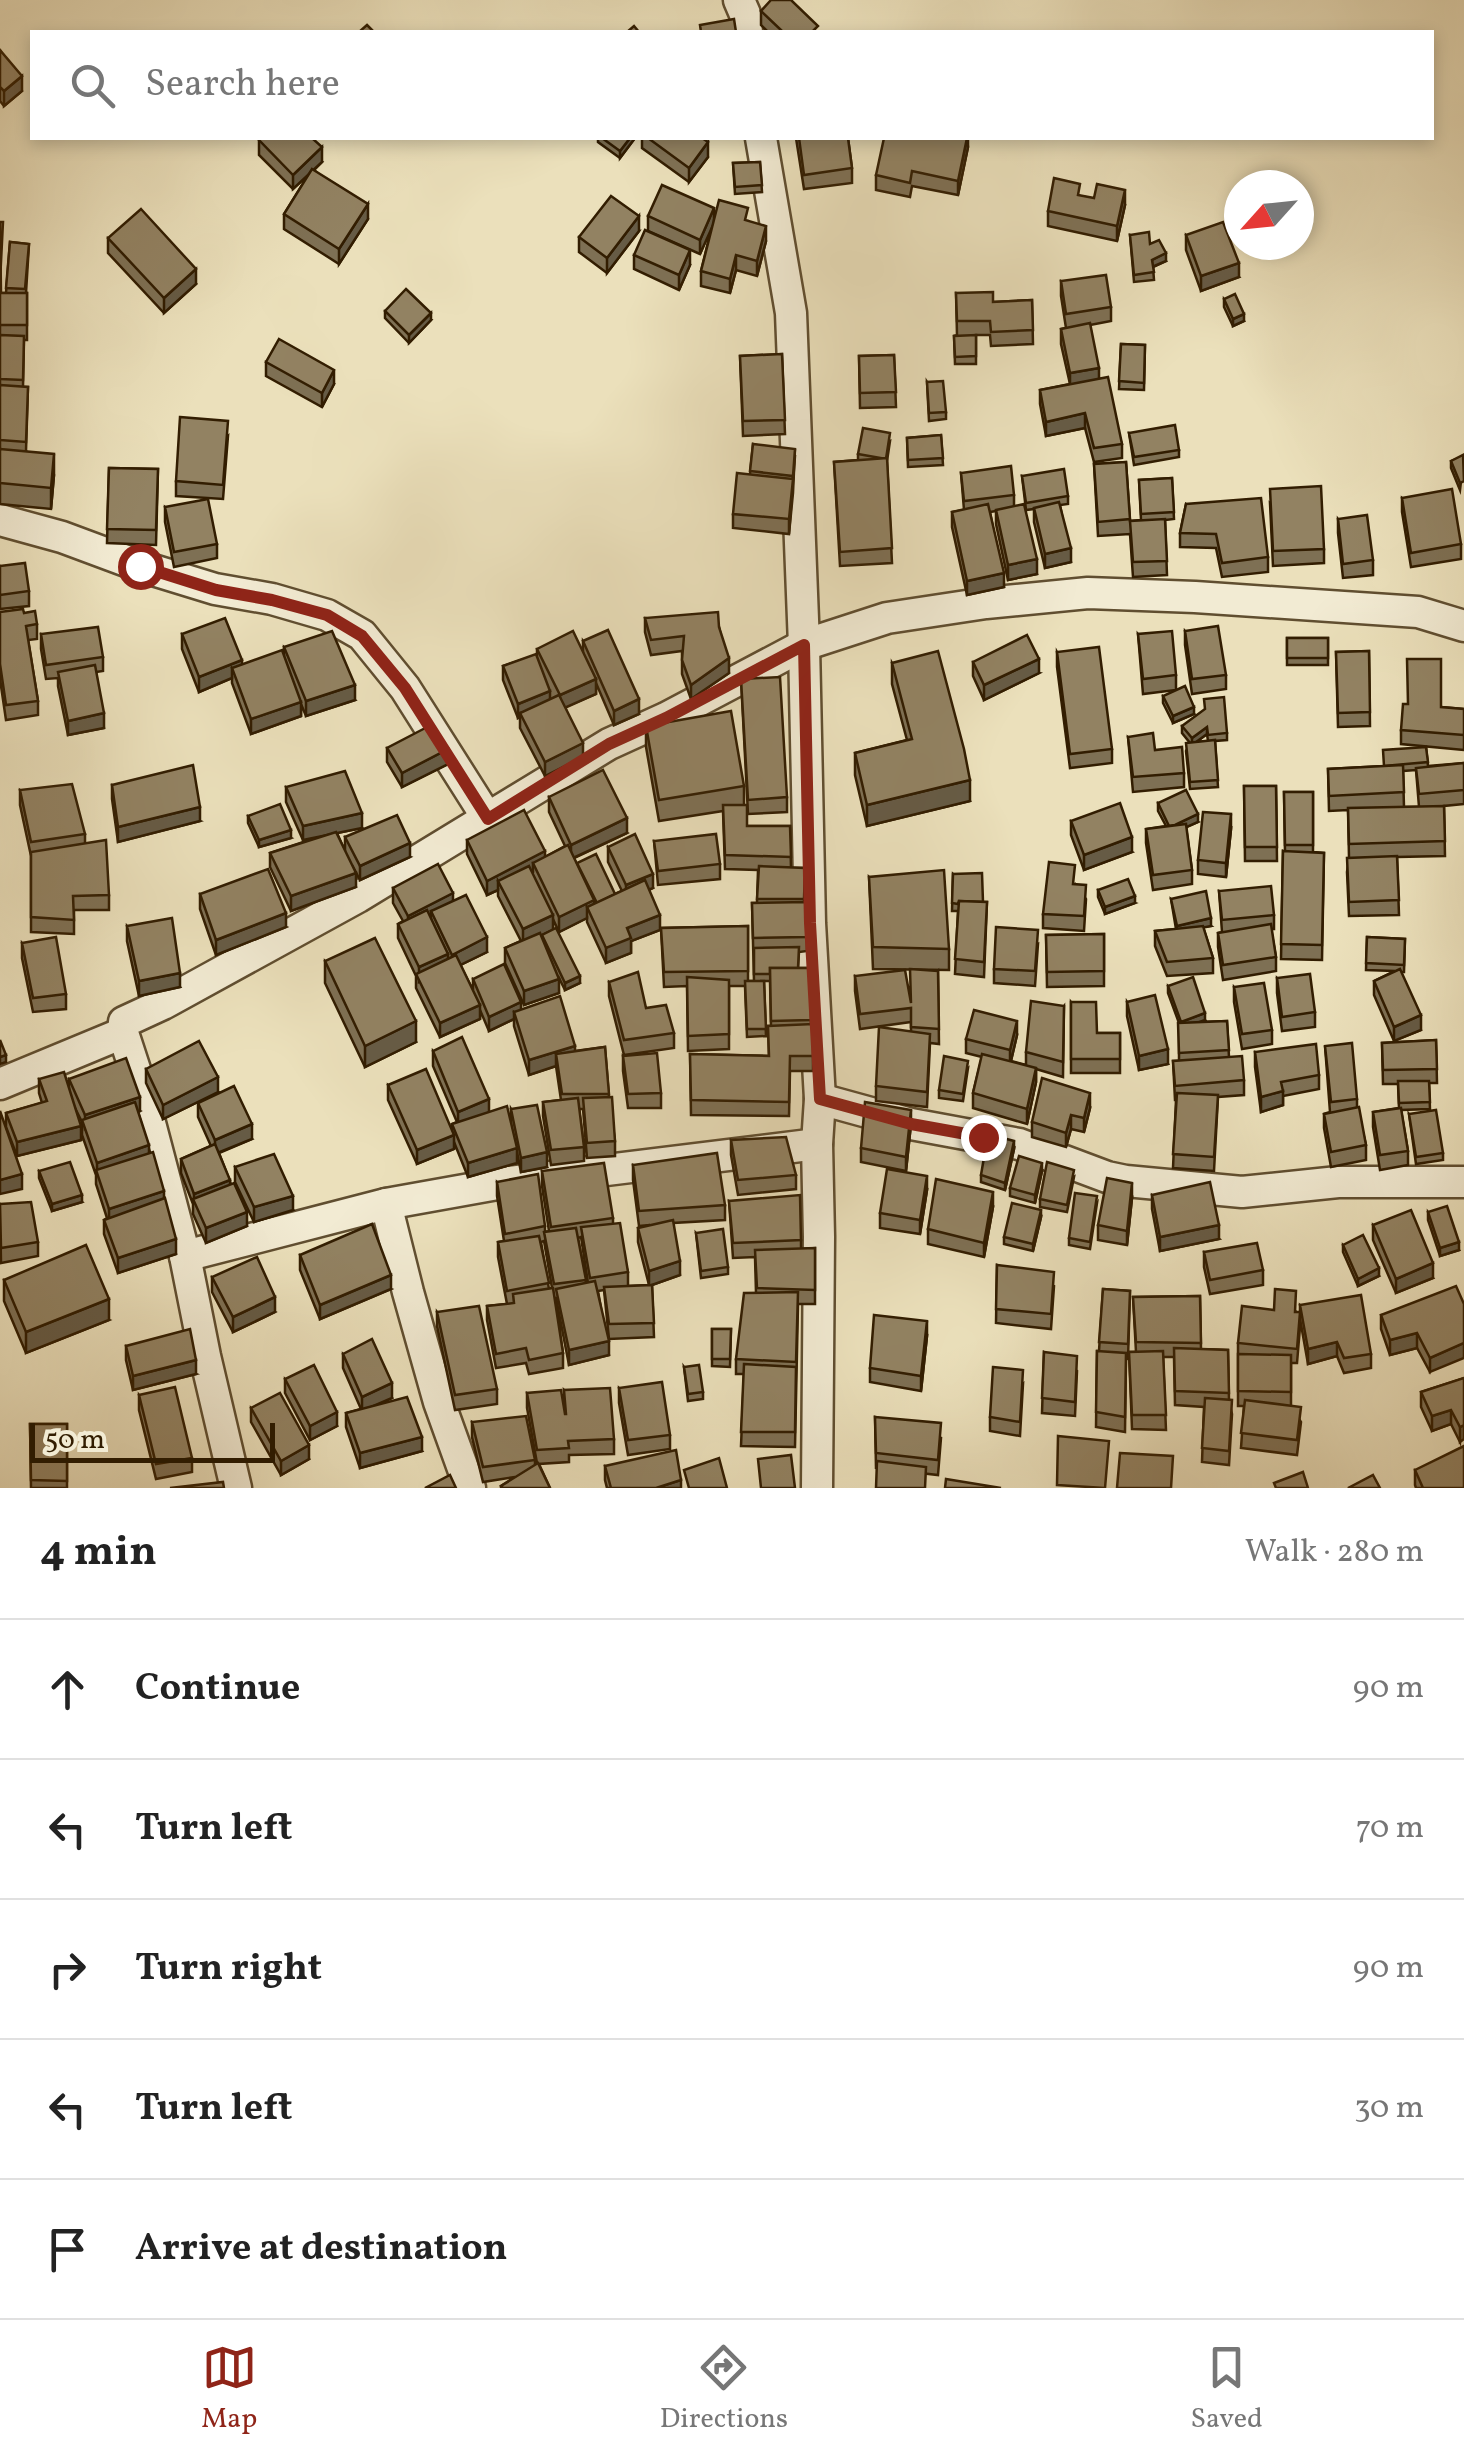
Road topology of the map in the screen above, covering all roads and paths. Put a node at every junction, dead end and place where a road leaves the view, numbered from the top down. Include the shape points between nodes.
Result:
1 (739, 0) edge
2 (747, 30) edge
3 (762, 140) edge
4 (0, 520) edge
5 (1464, 626) edge
6 (804, 645) junction
7 (488, 819) junction
8 (123, 1033) junction
9 (0, 1084) edge
10 (820, 1099) junction
11 (817, 1144) junction
12 (1464, 1182) edge
13 (386, 1204) junction
14 (185, 1256) junction
15 (236, 1488) edge
16 (470, 1488) edge
17 (817, 1488) edge

1 - 2 street
3 - 6 street via 791,313
4 - 7 street via 216,590 327,615 362,636 405,688
5 - 6 street via 1418,612 1088,593 888,618
6 - 7 street via 609,744
6 - 10 street
7 - 8 street via 124,1022
8 - 9 street
8 - 14 street
10 - 11 street
10 - 12 street via 1019,1144 1126,1181 1242,1192 1338,1182
11 - 13 street
11 - 17 street
13 - 14 street
13 - 16 street via 439,1402
14 - 15 street

